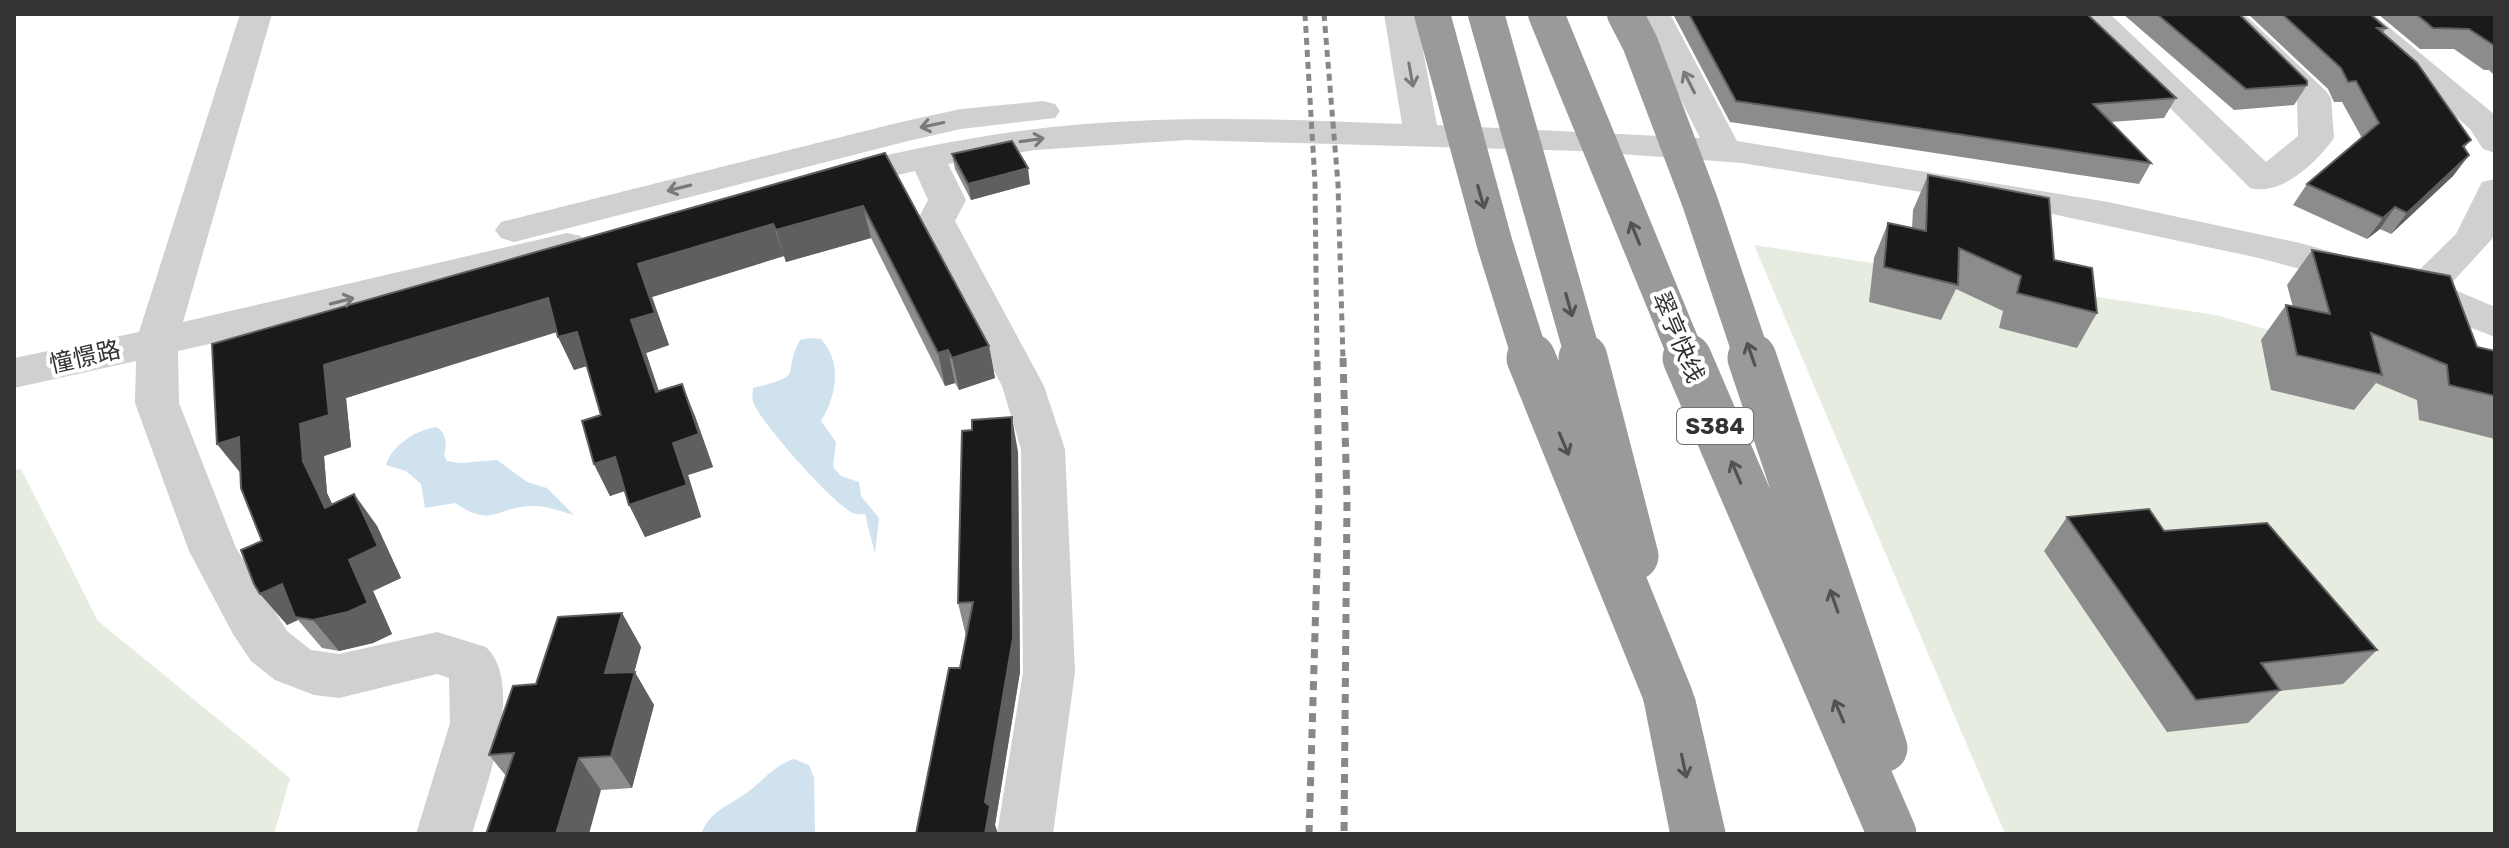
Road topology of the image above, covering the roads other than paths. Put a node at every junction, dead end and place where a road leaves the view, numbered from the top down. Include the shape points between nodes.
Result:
1 (256, 14) edge
2 (1400, 14) edge
3 (1432, 14) edge
4 (1486, 14) edge
5 (1546, 14) edge
6 (1625, 14) edge
7 (1654, 14) edge
8 (2092, 14) edge
9 (2226, 14) edge
10 (2354, 14) edge
11 (2391, 14) edge
12 (2495, 105) edge
13 (1419, 125) junction
14 (1716, 134) junction
15 (2495, 142) edge
16 (926, 157) junction
17 (2495, 190) edge
18 (2488, 226) edge
19 (2429, 283) junction
20 (2495, 295) edge
21 (2495, 323) edge
22 (157, 341) junction
23 (14, 373) edge
24 (1669, 698) junction
25 (444, 834) edge
26 (1025, 834) edge
27 (1698, 834) edge
28 (1892, 834) edge
29 (1912, 834) edge

1 - 22 street
2 -> 13 street
3 -> 24 highway, bridge via 1538,382
4 -> 24 highway, bridge via 1593,392
28 -> 5 highway, 翠亨快线 / S384, bridge via 1685,354
29 -> 6 highway, bridge via 1700,202
14 -> 7 street
8 - 9 street via 2263,180 2316,138 2314,98
10 - 15 street via 2484,123
11 - 12 street
13 - 14 street via 1598,141
16 -> 13 street via 1035,139 1137,131
13 -> 22 street via 1248,105 1109,106 961,119 321,278
14 - 19 street via 2126,216 2346,270
22 -> 16 street
16 - 26 street via 947,200 936,221 1023,386 1043,449 1049,672
17 - 18 street
18 - 19 street
19 - 20 street
19 - 21 street
22 - 23 street, 憧憬路
22 - 25 street via 157,403 213,551 269,646 293,665 339,676 437,653 474,668 477,723
24 -> 27 highway

